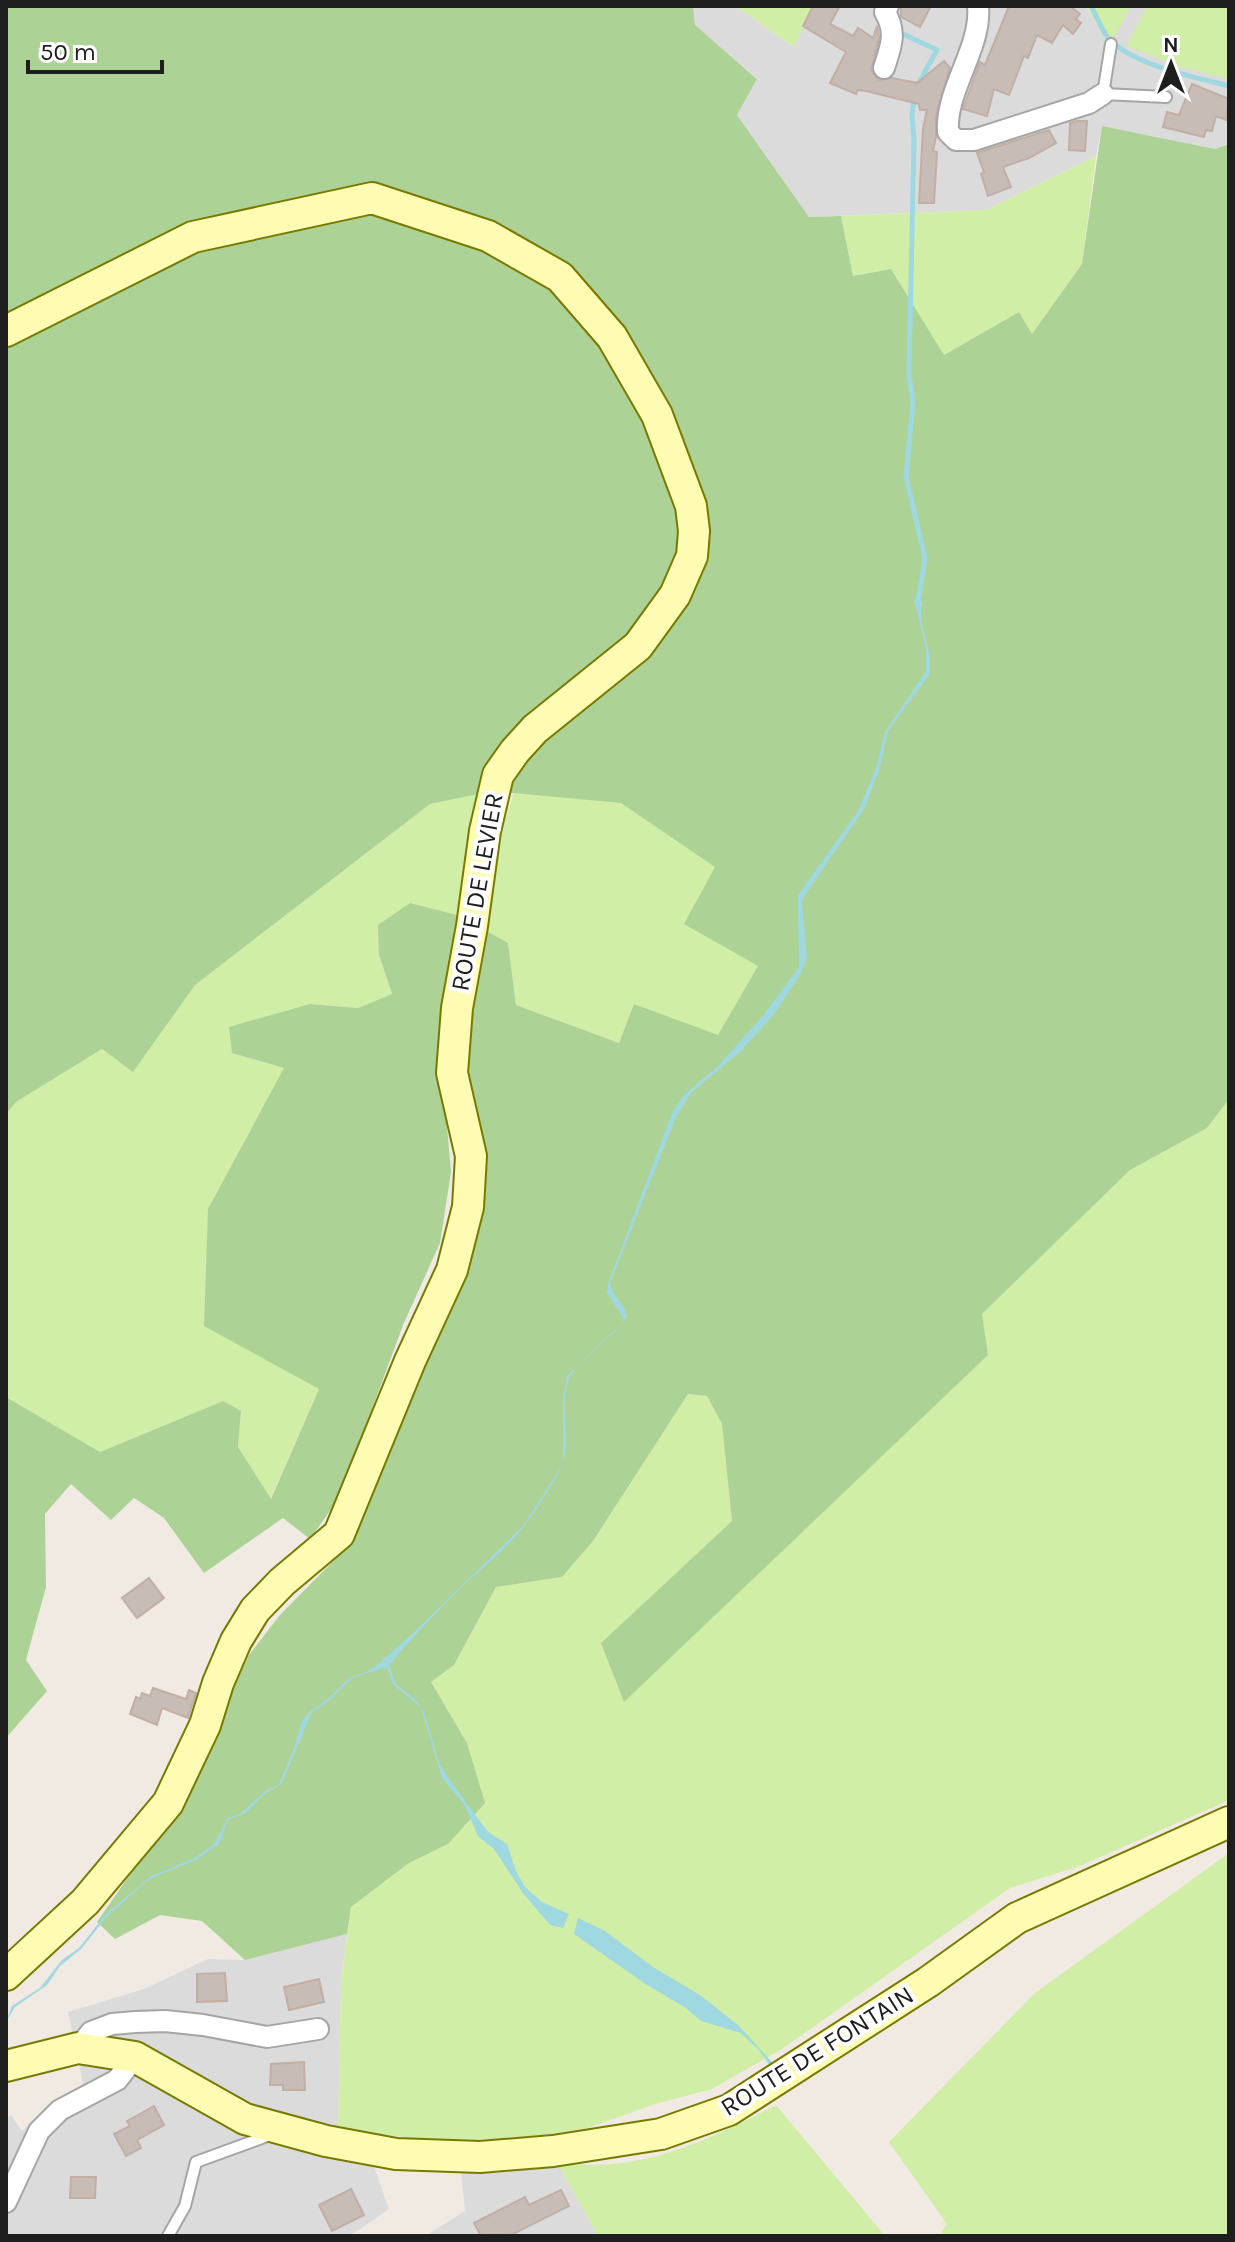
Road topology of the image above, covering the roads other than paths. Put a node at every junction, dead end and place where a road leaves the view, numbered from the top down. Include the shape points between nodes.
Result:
1 (978, 6) edge
2 (880, 8) edge
3 (1111, 44) dead end
4 (884, 68) dead end
5 (1103, 94) junction
6 (1166, 97) dead end
7 (6, 331) edge
8 (1229, 1822) edge
9 (6, 1975) edge
10 (318, 2029) dead end
11 (78, 2048) junction
12 (135, 2057) junction
13 (6, 2066) edge
14 (283, 2131) junction
15 (6, 2202) edge
16 (168, 2236) edge

1 - 5 street via 947,116 948,132 956,140 974,140
2 - 4 street via 894,39
3 - 5 lane
5 - 6 lane
7 - 9 street, ROUTE DE LEVIER via 193,237 372,198 488,236 560,277 612,337 657,415 691,506 694,531 692,556 675,595 638,646 535,729 498,775 457,1008 452,1073 471,1156 468,1207 452,1270 339,1534 255,1610 236,1641 168,1803 85,1902
8 - 14 street, ROUTE DE FONTAIN via 1017,1918 729,2110 661,2134 480,2157 396,2154
10 - 11 street via 267,2037 203,2025 135,2022 91,2032
11 - 12 street, ROUTE DE FONTAIN
11 - 13 street, ROUTE DE FONTAIN
12 - 14 street, ROUTE DE FONTAIN via 245,2119
12 - 15 street via 117,2080 60,2110 39,2131
14 - 16 lane via 196,2162 185,2206

